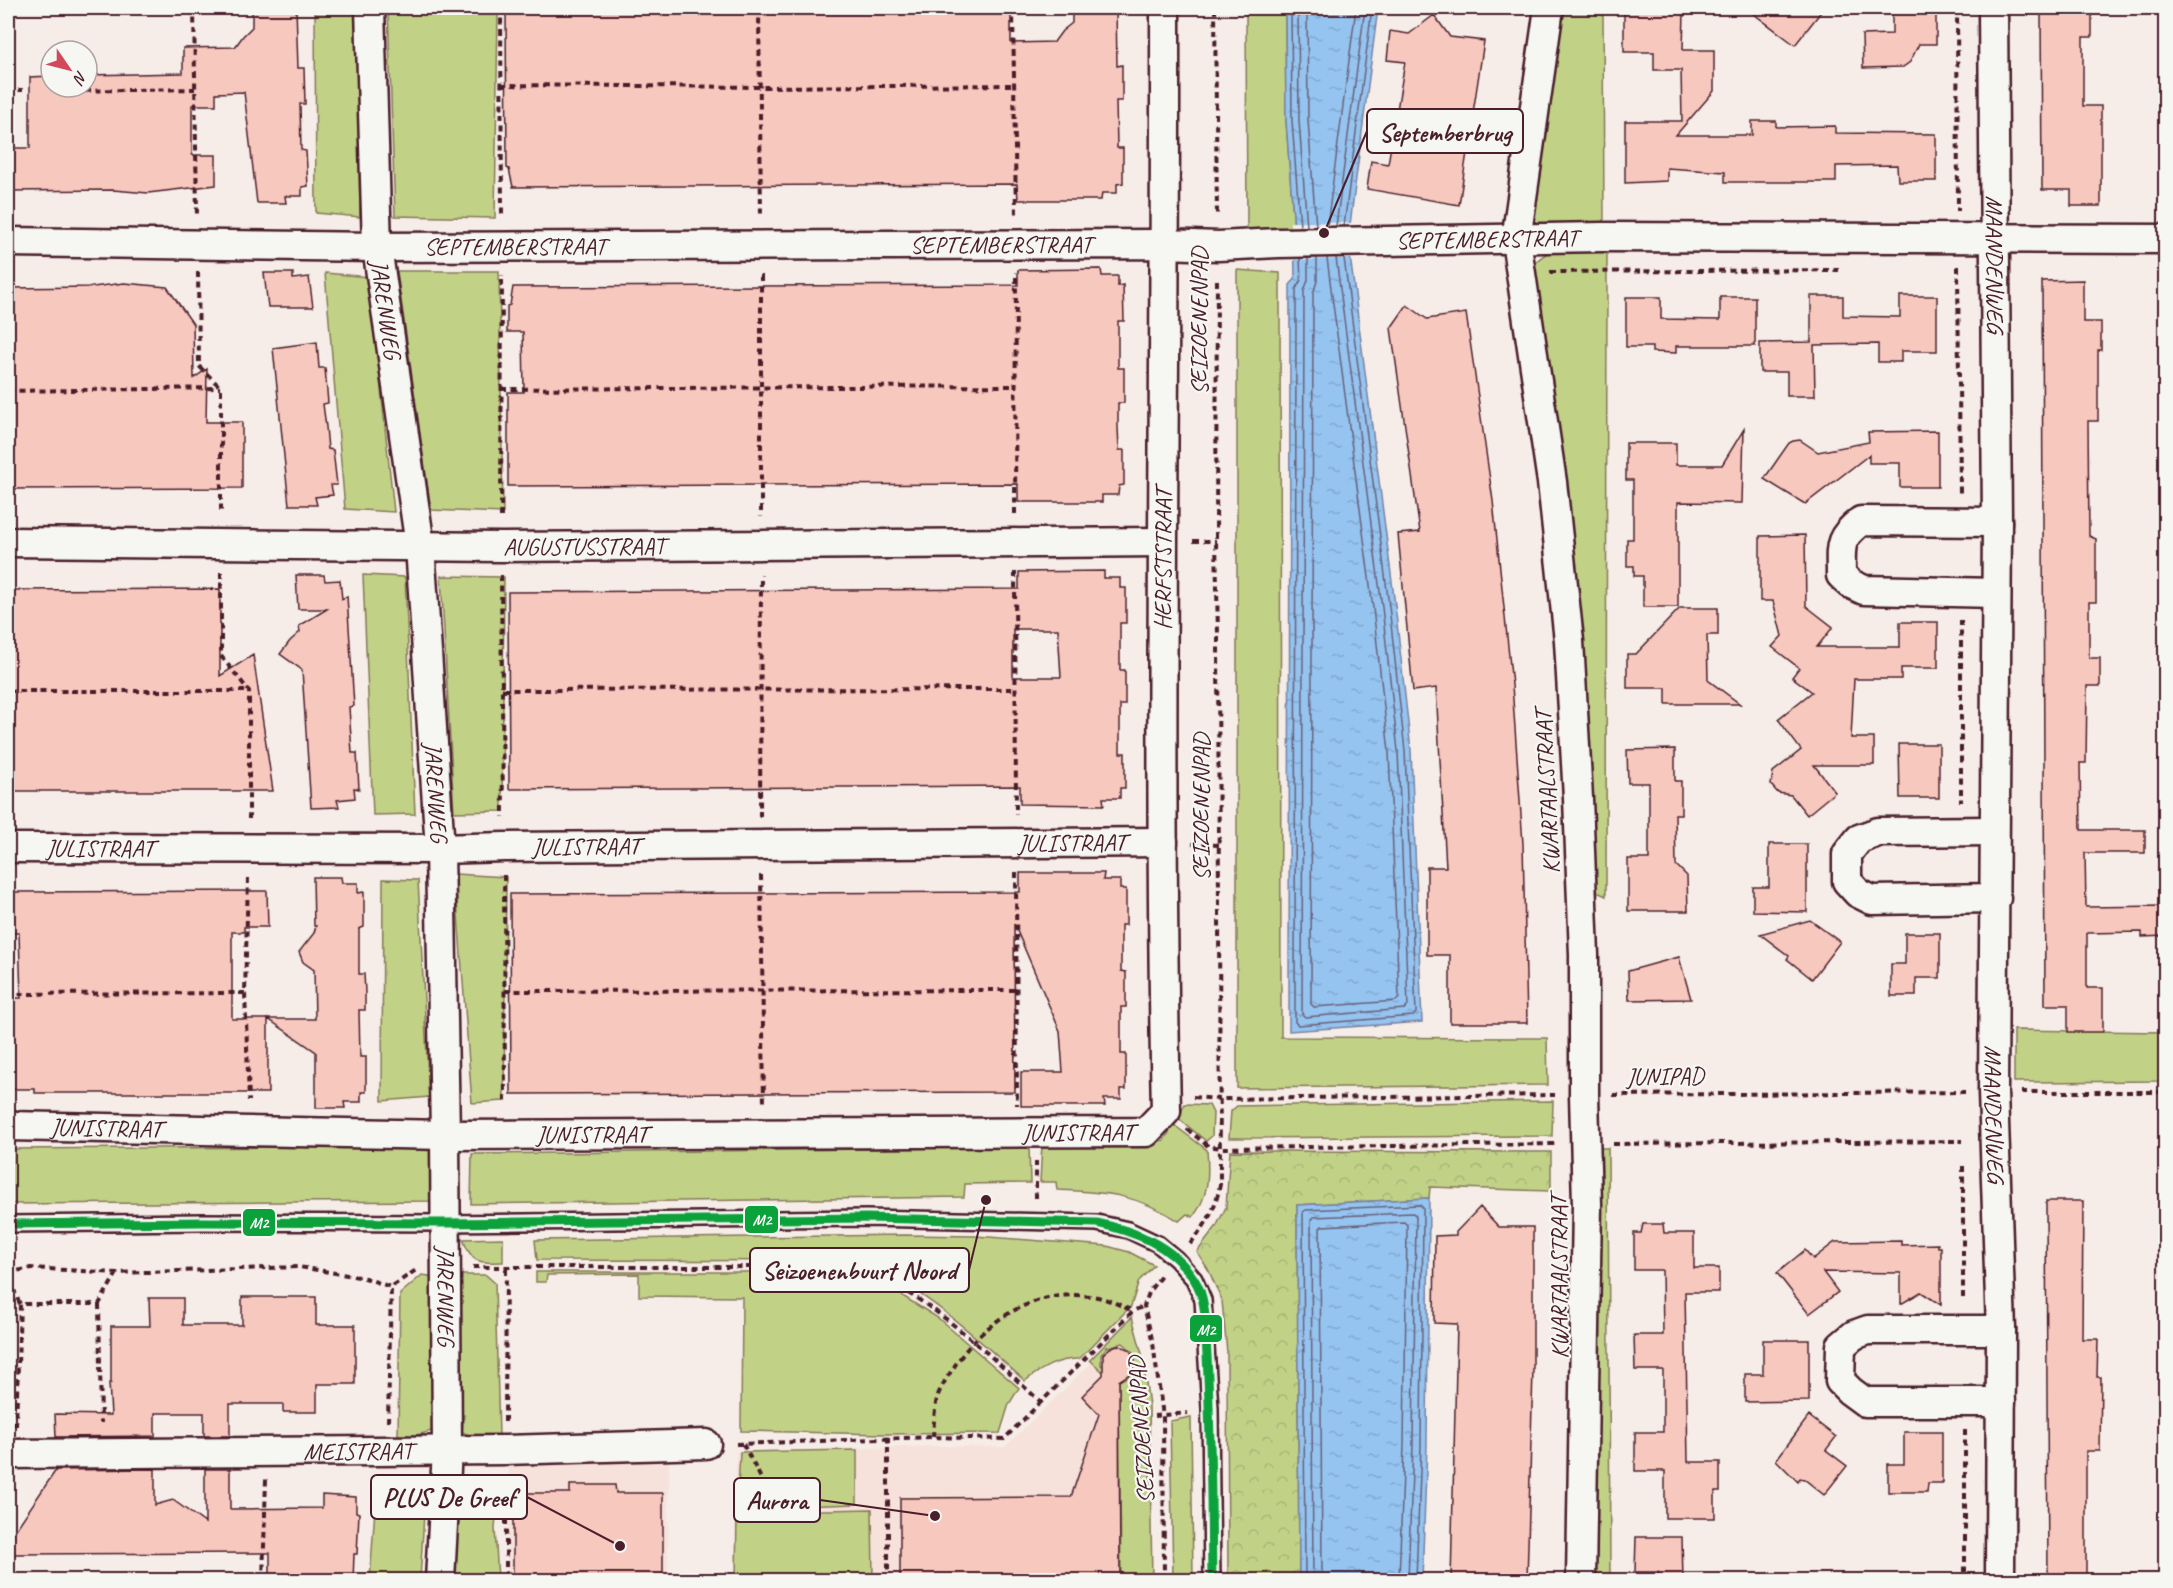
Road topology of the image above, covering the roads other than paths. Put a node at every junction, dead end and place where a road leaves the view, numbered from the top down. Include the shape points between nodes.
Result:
1 (370, 8) edge
2 (1166, 8) edge
3 (1549, 8) edge
4 (1993, 8) edge
5 (2166, 238) edge
6 (1996, 239) junction
7 (1516, 240) junction
8 (8, 242) edge
9 (1166, 244) junction
10 (377, 247) junction
11 (1997, 522) junction
12 (8, 542) edge
13 (1162, 542) junction
14 (420, 546) junction
15 (1996, 592) junction
16 (1995, 831) junction
17 (1163, 842) junction
18 (8, 848) edge
19 (440, 849) junction
20 (1996, 898) junction
21 (1166, 1105) joint
22 (8, 1126) edge
23 (445, 1135) junction
24 (445, 1223) junction
25 (8, 1224) edge
26 (2001, 1330) junction
27 (2001, 1402) junction
28 (706, 1444) road end
29 (447, 1450) junction
30 (11, 1454) edge
31 (440, 1581) edge
32 (1212, 1581) edge
33 (1581, 1581) edge
34 (2000, 1581) edge

1 - 10 street, JARENWEG
2 - 9 street, HERFSTSTRAAT
3 - 7 street, KWARTAALSTRAAT
4 - 6 street, MAANDENWEG
5 - 6 street, SEPTEMBERSTRAAT
6 - 7 street, SEPTEMBERSTRAAT
6 - 11 street, MAANDENWEG
7 - 9 street, SEPTEMBERSTRAAT
7 - 33 street, KWARTAALSTRAAT via 1552,482 1569,641 1578,798 1584,944 1566,1098 1587,1203
8 - 10 street, SEPTEMBERSTRAAT
9 - 10 street, SEPTEMBERSTRAAT
9 - 13 street, HERFSTSTRAAT
10 - 14 street, JARENWEG
11 - 15 street, MAANDENWEG
11 - 15 street via 1862,521 1849,530 1841,543 1840,575 1864,590
12 - 14 street, AUGUSTUSSTRAAT
13 - 14 street, AUGUSTUSSTRAAT
13 - 17 street, HERFSTSTRAAT
14 - 19 street, JARENWEG
15 - 16 street, MAANDENWEG
16 - 20 street, MAANDENWEG
16 - 20 street via 1878,832 1859,839 1847,854 1847,881 1872,900
17 - 19 street, JULISTRAAT
17 - 21 street, HERFSTSTRAAT
18 - 19 street, JULISTRAAT
19 - 23 street, JARENWEG
20 - 26 street, MAANDENWEG via 1993,1092
21 - 23 street, JUNISTRAAT via 1146,1132
22 - 23 street, JUNISTRAAT
23 - 24 street, JARENWEG
24 - 25 lane
24 - 29 street, JARENWEG
24 - 32 lane via 866,1218 1096,1223 1128,1230 1158,1244 1194,1279 1203,1300 1210,1408
26 - 27 street, MAANDENWEG
26 - 27 street via 1868,1330 1841,1346 1840,1381 1865,1402
27 - 34 street, MAANDENWEG
28 - 29 street, MEISTRAAT
29 - 30 street, MEISTRAAT
29 - 31 street, JARENWEG

